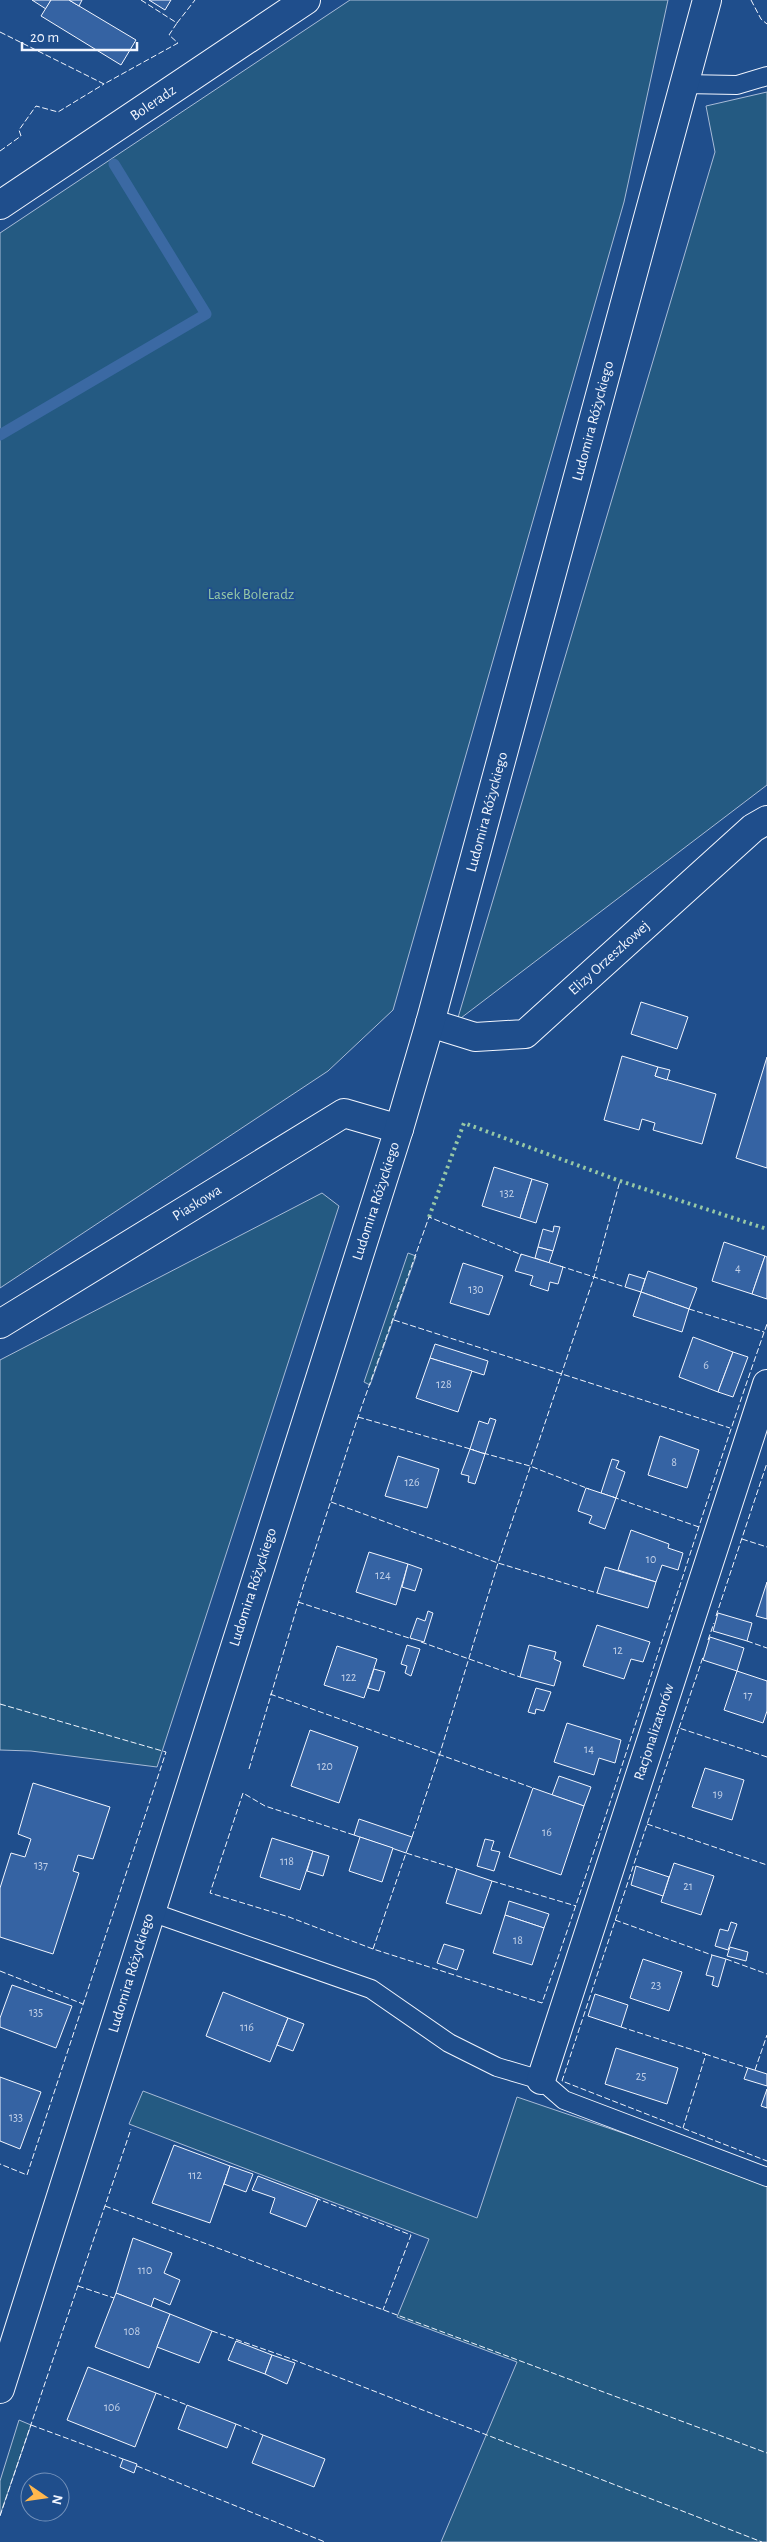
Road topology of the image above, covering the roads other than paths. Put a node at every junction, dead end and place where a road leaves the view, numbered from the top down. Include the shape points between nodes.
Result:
1 (306, 0) edge
2 (707, 0) edge
3 (767, 76) edge
4 (684, 84) junction
5 (0, 205) edge
6 (767, 820) edge
7 (430, 1023) junction
8 (399, 1129) junction
9 (0, 1324) edge
10 (767, 1384) edge
11 (151, 1912) junction
12 (541, 2080) junction
13 (767, 2177) edge
14 (0, 2389) edge

1 - 5 street, Boleradz
2 - 4 street, Ludomira Różyckiego
3 - 4 lane via 737,85
4 - 7 street, Ludomira Różyckiego
6 - 7 street, Elizy Orzeszkowej via 753,828 525,1034 475,1037
7 - 8 street, Ludomira Różyckiego
8 - 9 street, Piaskowa via 344,1112
8 - 11 street, Ludomira Różyckiego
10 - 12 street, Racjonalizatorów
11 - 12 lane via 371,1989 449,2043 497,2068
11 - 14 street, Ludomira Różyckiego
12 - 13 lane via 564,2100

